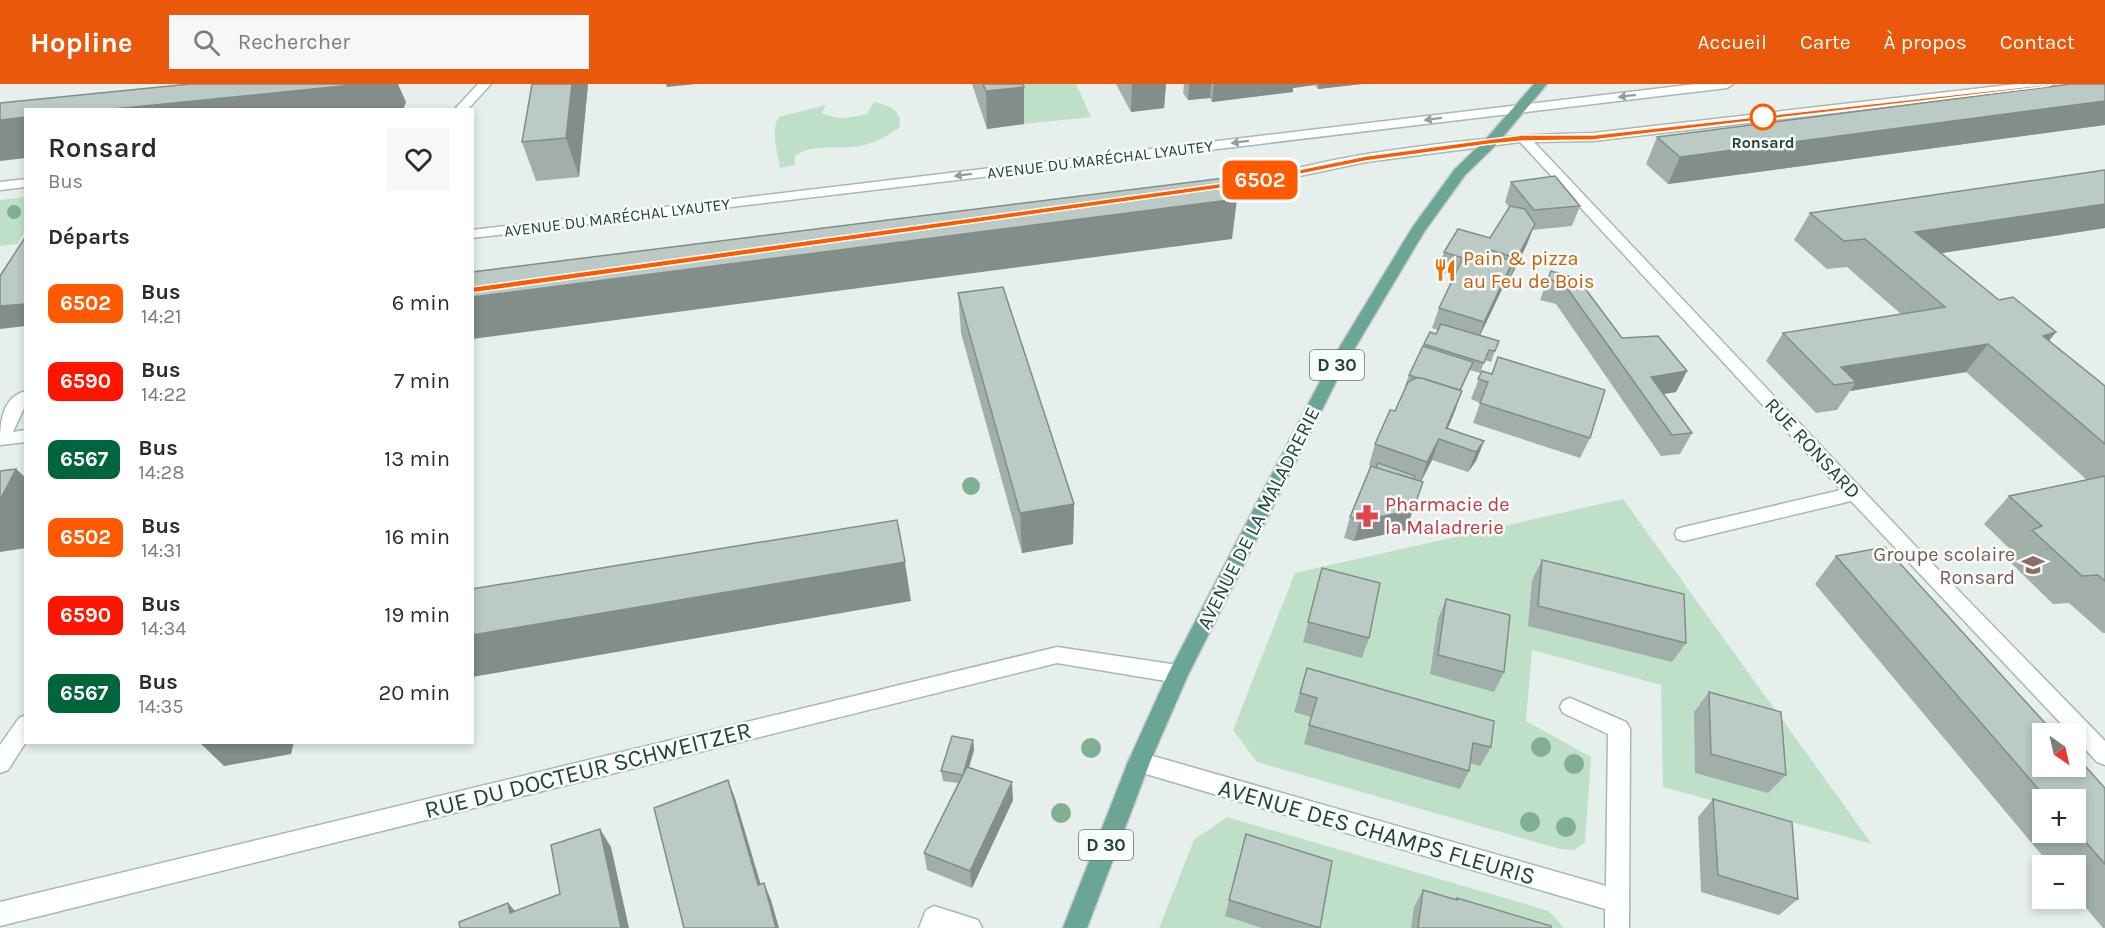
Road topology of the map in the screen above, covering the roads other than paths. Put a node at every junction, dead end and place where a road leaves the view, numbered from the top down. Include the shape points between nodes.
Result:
1 (485, 84) edge
2 (1541, 84) edge
3 (1727, 84) edge
4 (2048, 84) edge
5 (462, 108) edge
6 (1519, 109) junction
7 (1523, 138) junction
8 (1491, 142) junction
9 (24, 183) edge
10 (0, 186) edge
11 (1193, 190) edge
12 (474, 234) edge
13 (24, 397) edge
14 (24, 436) edge
15 (0, 439) edge
16 (1856, 494) junction
17 (1684, 534) dead end
18 (1178, 674) junction
19 (1570, 707) dead end
20 (24, 727) edge
21 (2105, 755) edge
22 (1139, 762) junction
23 (0, 763) edge
24 (1617, 901) junction
25 (0, 914) edge
26 (931, 928) edge
27 (970, 928) edge
28 (1075, 928) edge
29 (1617, 928) edge

1 - 5 street
2 - 6 main road, AVENUE DE LA MALADRERIE / D 30
3 -> 6 street, AVENUE DU MARÉCHAL LYAUTEY
4 - 7 street via 1593,137
6 - 8 main road, AVENUE DE LA MALADRERIE / D 30
6 -> 12 street, AVENUE DU MARÉCHAL LYAUTEY
7 - 8 street
7 - 16 street, RUE RONSARD
8 - 11 street via 1366,158
8 - 18 main road, AVENUE DE LA MALADRERIE / D 30 via 1460,172 1417,231 1335,368
9 - 10 street
13 - 15 street via 16,403
14 - 15 street
16 - 17 street
16 - 21 street, RUE RONSARD
18 - 22 main road, AVENUE DE LA MALADRERIE / D 30
18 - 25 street, RUE DU DOCTEUR SCHWEITZER via 1057,655
19 - 24 street via 1619,729
20 - 23 street
22 - 24 street, AVENUE DES CHAMPS FLEURIS
22 - 28 main road, AVENUE DE LA MALADRERIE / D 30
24 - 29 street
26 - 27 street via 934,918

